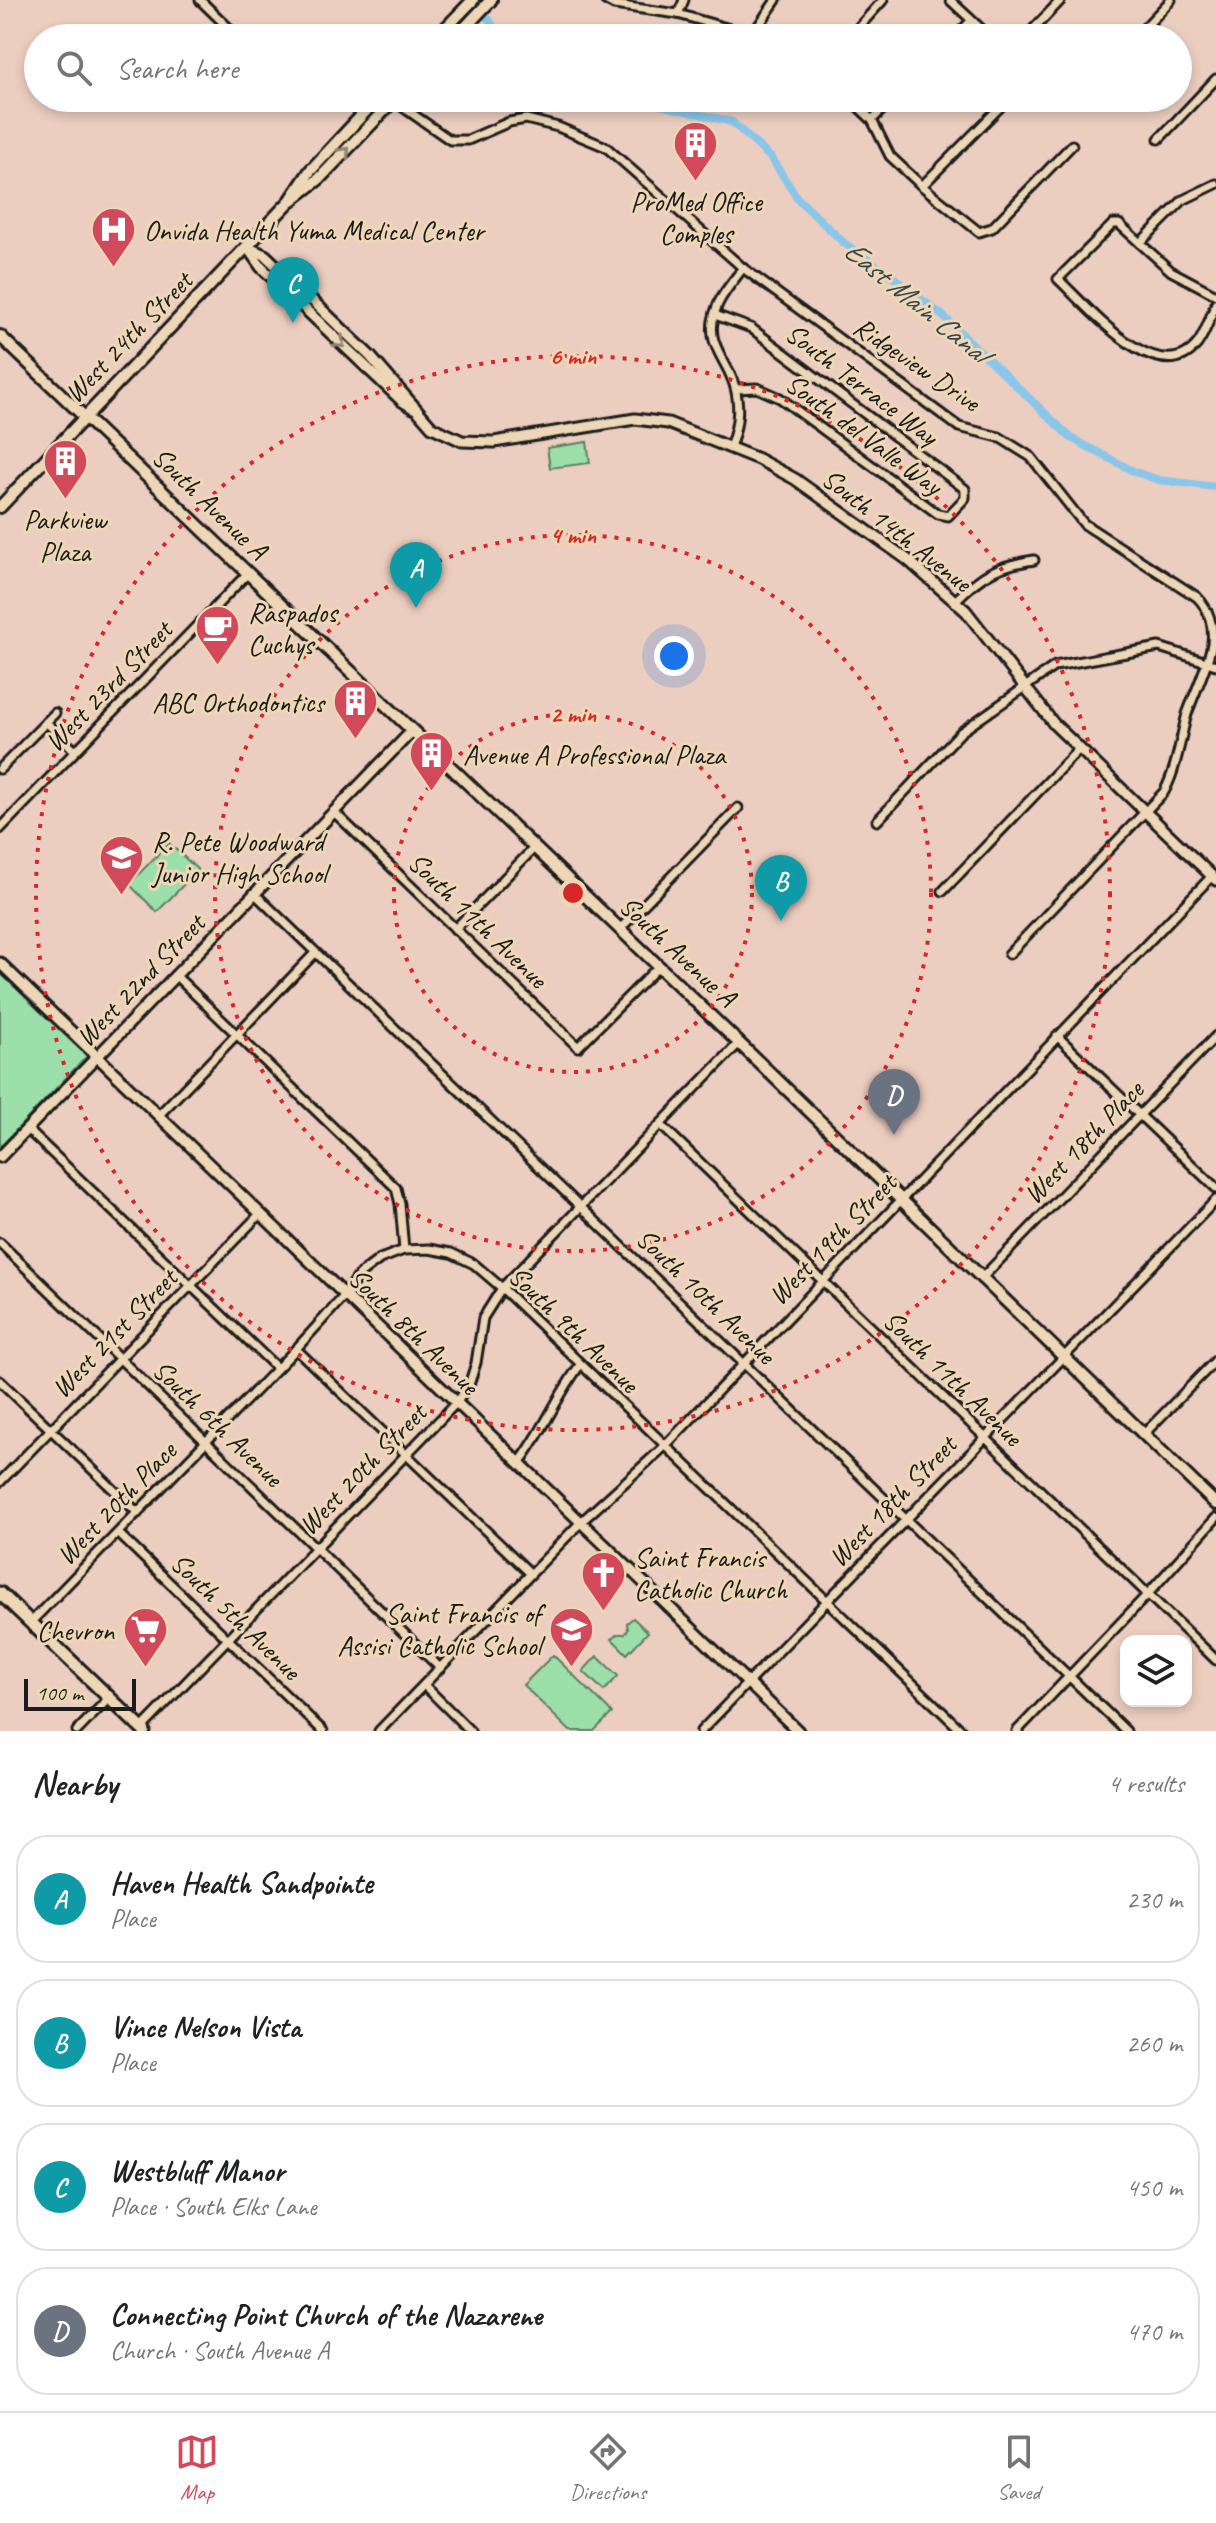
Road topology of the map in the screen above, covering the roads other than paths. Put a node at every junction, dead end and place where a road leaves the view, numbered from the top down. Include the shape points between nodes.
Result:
1 (200, 0) edge
2 (473, 0) edge
3 (491, 0) edge
4 (605, 0) edge
5 (684, 0) edge
6 (776, 0) edge
7 (883, 0) edge
8 (1061, 0) edge
9 (1171, 0) edge
10 (954, 1) edge
11 (678, 14) junction
12 (971, 21) junction
13 (225, 24) edge
14 (450, 24) edge
15 (468, 24) edge
16 (714, 24) edge
17 (763, 24) edge
18 (862, 24) edge
19 (968, 24) edge
20 (975, 24) edge
21 (1038, 24) edge
22 (1148, 24) edge
23 (1216, 79) edge
24 (1192, 104) edge
25 (365, 112) edge
26 (381, 112) edge
27 (411, 112) edge
28 (864, 112) edge
29 (880, 112) edge
30 (995, 112) edge
31 (1185, 112) edge
32 (872, 120) junction
33 (1159, 139) dead end
34 (1072, 145) dead end
35 (1216, 184) edge
36 (922, 186) junction
37 (290, 201) junction
38 (1140, 243) junction
39 (247, 247) junction
40 (743, 268) junction
41 (1216, 295) edge
42 (1216, 303) edge
43 (715, 315) junction
44 (0, 336) edge
45 (736, 389) junction
46 (86, 416) junction
47 (730, 447) junction
48 (961, 504) joint
49 (0, 507) edge
50 (1034, 560) dead end
51 (248, 573) junction
52 (956, 600) junction
53 (1205, 662) junction
54 (1216, 665) edge
55 (1025, 687) junction
56 (55, 713) dead end
57 (46, 722) junction
58 (412, 731) junction
59 (1079, 749) junction
60 (75, 751) junction
61 (0, 769) edge
62 (738, 808) dead end
63 (334, 812) junction
64 (1146, 813) junction
65 (877, 821) dead end
66 (0, 829) edge
67 (534, 848) junction
68 (1214, 878) edge
69 (943, 891) dead end
70 (254, 893) junction
71 (455, 929) junction
72 (620, 929) junction
73 (315, 953) junction
74 (1009, 954) dead end
75 (0, 963) edge
76 (658, 967) junction
77 (176, 976) junction
78 (238, 1034) junction
79 (1057, 1036) junction
80 (1216, 1036) edge
81 (739, 1043) junction
82 (96, 1056) junction
83 (1140, 1115) junction
84 (158, 1116) junction
85 (661, 1125) junction
86 (27, 1129) junction
87 (0, 1157) edge
88 (1216, 1188) edge
89 (900, 1200) junction
90 (1216, 1200) edge
91 (581, 1207) junction
92 (260, 1214) junction
93 (0, 1243) edge
94 (404, 1250) junction
95 (981, 1279) junction
96 (822, 1282) junction
97 (191, 1284) junction
98 (502, 1288) junction
99 (345, 1295) junction
100 (296, 1349) junction
101 (120, 1358) junction
102 (1063, 1358) junction
103 (1216, 1360) edge
104 (743, 1364) junction
105 (580, 1365) junction
106 (277, 1368) junction
107 (0, 1381) edge
108 (457, 1402) junction
109 (51, 1430) junction
110 (1143, 1435) junction
111 (984, 1439) junction
112 (206, 1442) junction
113 (665, 1446) junction
114 (406, 1454) junction
115 (519, 1463) junction
116 (0, 1482) edge
117 (1216, 1504) edge
118 (138, 1513) junction
119 (1216, 1518) edge
120 (906, 1519) junction
121 (581, 1522) junction
122 (119, 1534) junction
123 (316, 1549) junction
124 (530, 1573) junction
125 (0, 1593) edge
126 (1148, 1594) junction
127 (826, 1601) junction
128 (30, 1623) junction
129 (229, 1640) junction
130 (1216, 1660) edge
131 (440, 1668) junction
132 (1069, 1676) junction
133 (748, 1683) junction
134 (424, 1685) junction
135 (109, 1698) junction
136 (142, 1730) edge
137 (77, 1731) edge
138 (323, 1731) edge
139 (379, 1731) edge
140 (470, 1731) edge
141 (701, 1731) edge
142 (798, 1731) edge
143 (962, 1731) edge
144 (1017, 1731) edge
145 (1126, 1731) edge

1 - 13 street
2 - 14 main road
3 - 15 main road
4 - 11 street
5 - 11 street
6 - 17 street
7 - 18 street
8 - 21 street
9 - 22 street
10 - 12 street
11 - 16 street
12 - 19 street
12 - 20 street
23 - 24 street
25 - 37 main road, West 24th Street via 310,171
37 -> 26 main road, West 24th Street via 311,187
27 - 40 street, Ridgeview Drive via 450,140 468,140 526,119 606,147
28 - 32 street
29 - 32 street
30 - 36 street
31 - 33 street
32 - 36 street via 890,156
34 - 36 street via 991,227 979,232
35 - 38 street via 1183,200
37 - 39 main road, West 24th Street
38 - 41 street via 1178,276
38 - 42 street via 1113,224 1058,279 1125,343 1162,359 1184,355 1199,342
39 - 46 main road, West 24th Street
39 - 47 street, South 14th Avenue via 265,255 292,280 383,369 432,427 450,437 494,442 646,419
40 - 43 street
40 - 53 street, Ridgeview Drive via 959,427 999,437 1031,457 1084,524 1197,597 1211,624 1212,644
43 - 45 street via 715,347
43 - 48 street, South Terrace Way via 751,328 965,489
44 - 46 main road, South Avenue A
45 - 47 street via 738,419
45 - 48 street, South del Valle Way via 757,388 780,398 938,514 948,516
46 - 49 main road, West 24th Street
46 - 51 main road, South Avenue A
47 - 52 street, South 14th Avenue via 795,479
50 - 52 street via 984,574
51 - 58 main road, South Avenue A
51 - 60 street, West 23rd Street
52 - 55 street, South 14th Avenue
53 - 54 street
53 - 55 street via 1159,647 1055,666
53 - 64 street, Ridgeview Drive via 1171,779
55 - 59 street, South 14th Avenue
55 - 65 street via 961,732
56 - 57 street
57 - 60 street
57 - 61 street
58 - 63 street, West 22nd Street
58 - 67 main road, South Avenue A
59 - 64 street, South 14th Avenue
59 - 69 street
60 - 66 street, West 23rd Street
62 - 72 street
63 - 70 street, West 22nd Street
63 - 71 street, South 11th Avenue
64 - 68 street, South 14th Avenue
64 - 74 street, Ridgeview Drive
67 - 71 street
67 - 72 main road, South Avenue A
68 - 79 street, West 19th Street
70 - 73 street, South 10th Avenue
70 - 77 street, West 22nd Street
71 - 76 street, South 11th Avenue via 578,1047
72 - 76 main road, South Avenue A
73 - 78 street
73 - 91 street, South 10th Avenue
75 - 82 street, South 8th Avenue
76 - 81 main road, South Avenue A
77 - 78 street
77 - 82 street, West 22nd Street
78 - 84 street
78 - 94 street via 396,1188
79 - 83 street
79 - 89 street, West 19th Street
80 - 83 street, West 18th Place
81 - 85 street, West 20th Street
81 - 89 main road, South Avenue A
82 - 84 street, South 8th Avenue
82 - 86 street, West 22nd Street
83 - 88 street
83 - 95 street, West 18th Place
84 - 92 street, South 8th Avenue
85 - 91 street, West 20th Street
85 - 96 street, South 11th Avenue
86 - 87 street, West 22nd Street
86 - 97 street
89 - 95 main road, South Avenue A
89 - 96 street, West 19th Street
90 - 102 street, West 18th Street
91 - 98 street, West 20th Street
91 - 104 street, South 10th Avenue
92 - 97 street, West 21st Street
92 - 99 street, South 8th Avenue
93 - 101 street, South 6th Avenue
94 - 98 street, South 9th Avenue via 451,1253
94 - 99 street, West 20th Place via 360,1274
95 - 102 main road, South Avenue A
96 - 104 street, West 19th Street
96 - 111 street, South 11th Avenue
97 - 101 street, West 21st Street
97 - 106 street
98 - 105 street, South 9th Avenue
98 - 108 street, West 20th Street via 483,1318 469,1385
99 - 100 street, West 20th Place
99 - 108 street, South 8th Avenue
100 - 106 street, West 20th Place
100 - 114 street
101 - 109 street, West 21st Street
101 - 112 street, South 6th Avenue
102 - 110 main road, South Avenue A
102 - 111 street, West 18th Street
103 - 110 street
104 - 113 street, West 19th Street
104 - 120 street, South 10th Avenue
105 - 113 street, South 9th Avenue
105 - 115 street
106 - 112 street, West 20th Place
107 - 109 street
108 - 114 street, West 20th Street
108 - 115 street, South 8th Avenue
109 - 116 street, West 21st Street
109 - 118 street
110 - 117 main road, South Avenue A
111 - 120 street, West 18th Street
111 - 126 street, South 11th Avenue
112 - 118 street, West 20th Place
112 - 123 street, South 6th Avenue
113 - 121 street, West 19th Street
113 - 127 street, South 9th Avenue
114 - 123 street, West 20th Street
114 - 124 street
115 - 121 street, South 8th Avenue
118 - 122 street, West 20th Place
119 - 126 street
120 - 127 street, West 18th Street
120 - 132 street, South 10th Avenue
121 - 124 street, West 19th Street
121 - 133 street, South 8th Avenue
122 - 128 street, West 20th Place
122 - 129 street, South 5th Avenue
123 - 129 street, West 20th Street
123 - 131 street, South 6th Avenue
124 - 131 street, West 19th Street
125 - 128 main road
126 - 130 street, South 11th Avenue
126 - 132 street
127 - 133 street, West 18th Street
127 - 143 street, South 9th Avenue
128 - 135 main road
129 - 136 street, West 20th Street
129 - 138 street, South 5th Avenue
131 - 134 street, West 19th Street
132 - 144 street
132 - 145 street, South 10th Avenue
133 - 141 street, West 18th Street
133 - 142 street, South 8th Avenue
134 - 139 street, West 19th Street
134 - 140 street
135 - 136 main road
135 - 137 street

